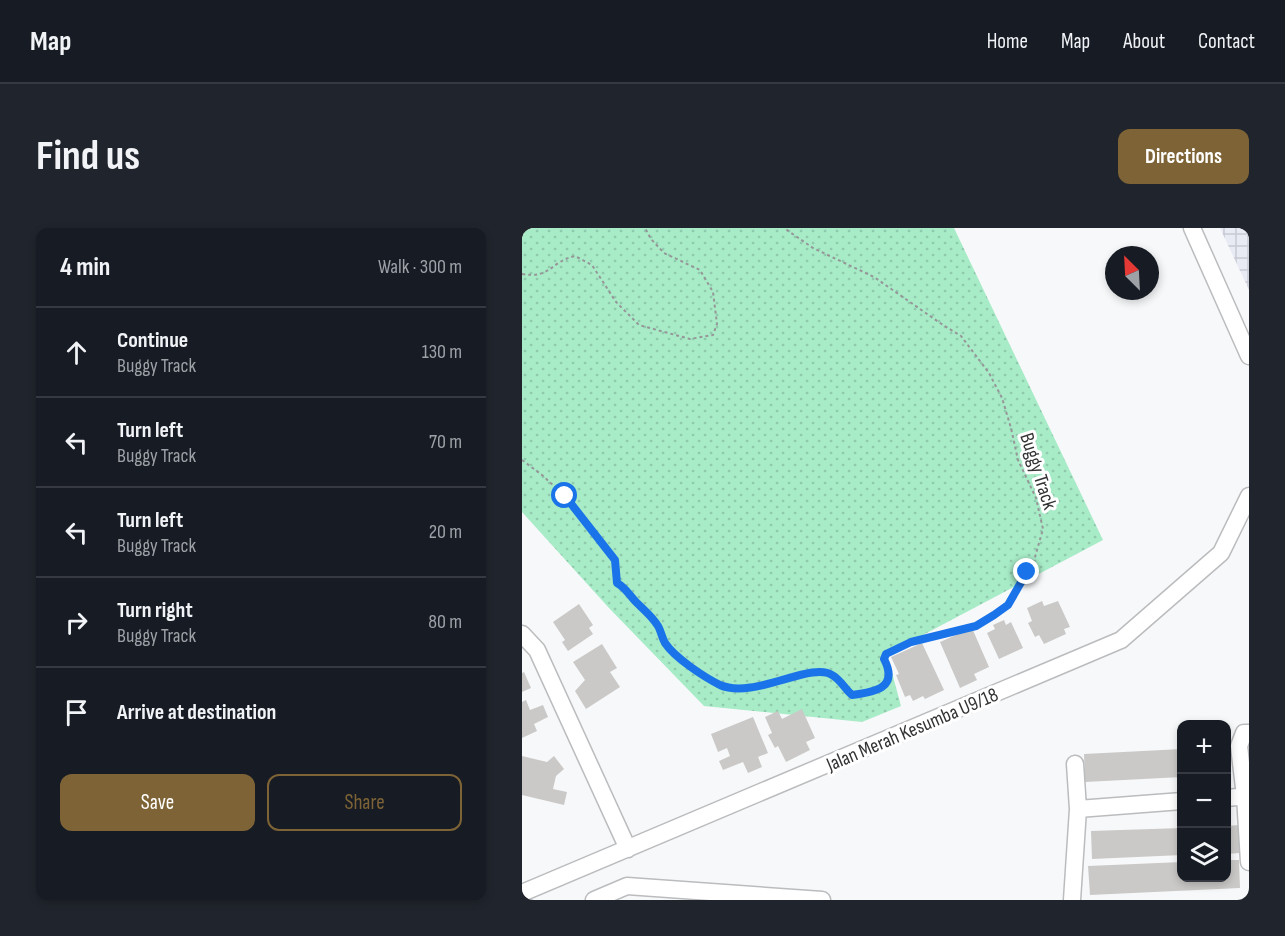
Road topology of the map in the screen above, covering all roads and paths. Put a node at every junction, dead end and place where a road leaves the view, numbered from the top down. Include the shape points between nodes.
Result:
1 (645, 228) edge
2 (784, 228) edge
3 (1192, 228) edge
4 (522, 274) edge
5 (1249, 356) edge
6 (522, 460) edge
7 (1249, 496) edge
8 (522, 634) edge
9 (1244, 739) edge
10 (1075, 764) dead end
11 (1247, 796) edge
12 (1231, 798) edge
13 (1177, 801) edge
14 (1078, 809) junction
15 (628, 849) junction
16 (1249, 862) edge
17 (628, 893) edge
18 (522, 894) edge
19 (594, 900) edge
20 (822, 900) edge
21 (1072, 900) edge

1 - 4 path via 664,253 700,270 713,292 717,324 713,335 690,339 639,325 616,302 592,266 575,256 566,257 545,273
2 - 6 path, Buggy Track via 813,248 874,277 961,336 989,373 1002,398 1018,460 1036,498 1043,529 1035,557 1008,605 976,626 919,639 886,654 890,677 883,687 870,693 852,695 830,673 818,672 736,690 721,686 665,643 650,614 617,583 615,560 583,517 558,489
3 - 5 street
7 - 15 street, Jalan Merah Kesumba U9/18 via 1221,553 1121,640
8 - 15 street via 537,650
9 - 11 street
10 - 14 street
11 - 12 street
11 - 16 street
13 - 14 street
14 - 21 street
15 - 18 street, Jalan Merah Kesumba U9/18
17 - 19 street
17 - 20 street

